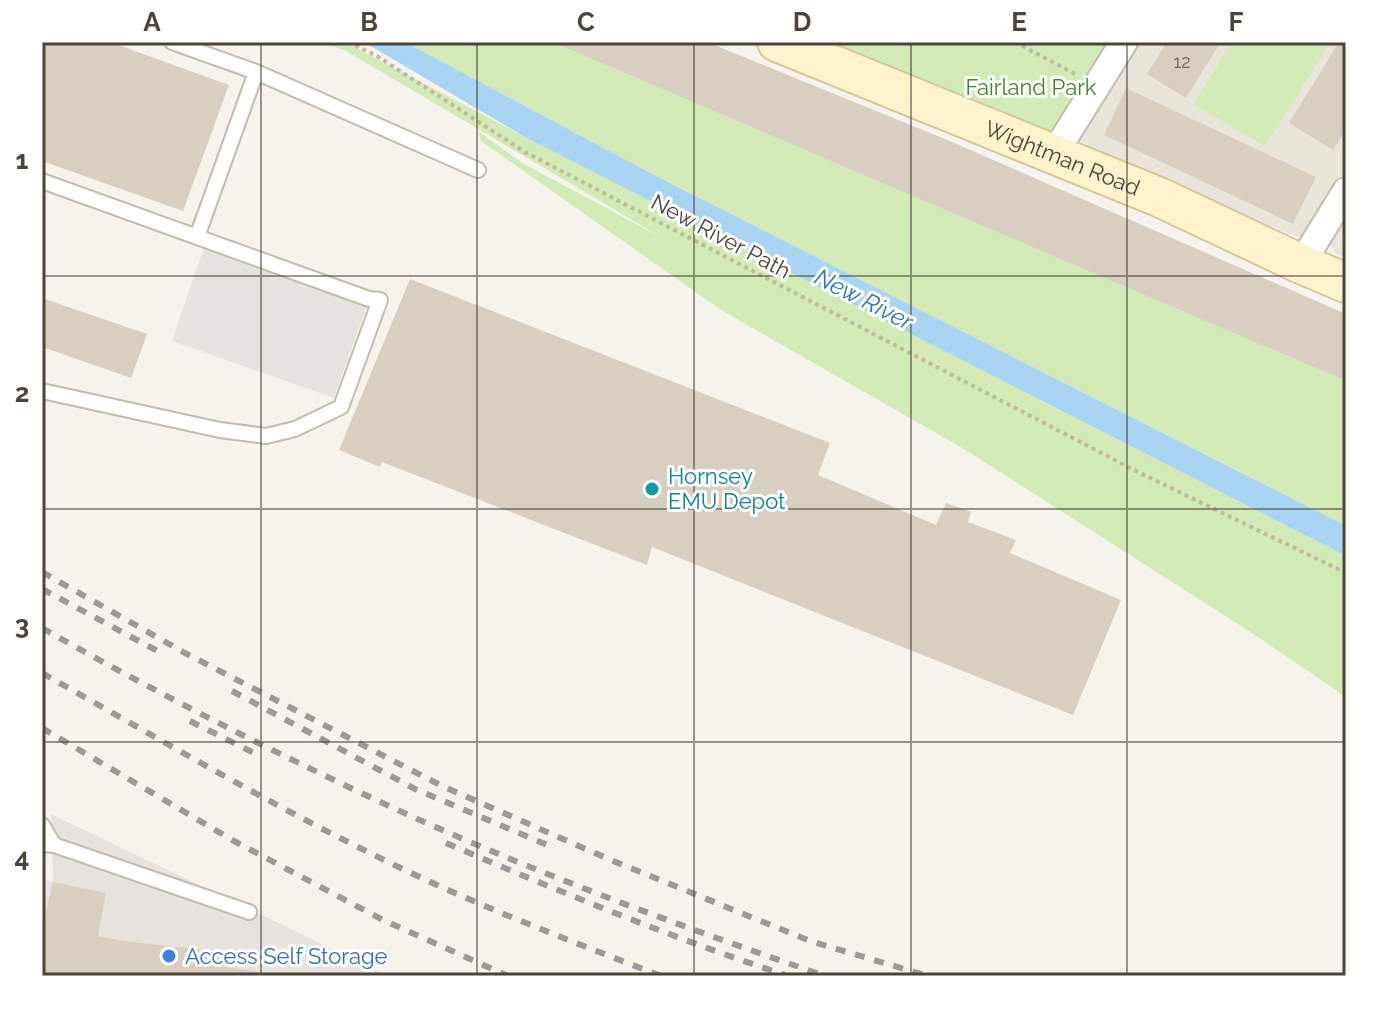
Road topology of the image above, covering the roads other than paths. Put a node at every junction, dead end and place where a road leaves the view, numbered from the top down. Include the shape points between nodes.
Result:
1 (172, 42) edge
2 (1124, 42) edge
3 (802, 47) edge
4 (256, 72) junction
5 (1054, 154) junction
6 (478, 170) dead end
7 (42, 181) edge
8 (1346, 191) edge
9 (197, 237) junction
10 (1301, 264) junction
11 (1346, 283) edge
12 (42, 391) edge
13 (42, 825) edge
14 (48, 845) edge
15 (249, 912) dead end

1 - 4 lane
2 - 5 street
3 - 5 main road, Wightman Road
4 - 6 lane
4 - 9 lane
5 - 10 main road, Wightman Road
7 - 9 lane
8 - 10 street
9 - 12 lane via 380,300 341,407 266,436
10 - 11 main road, Wightman Road
13 - 14 lane
14 - 15 lane

